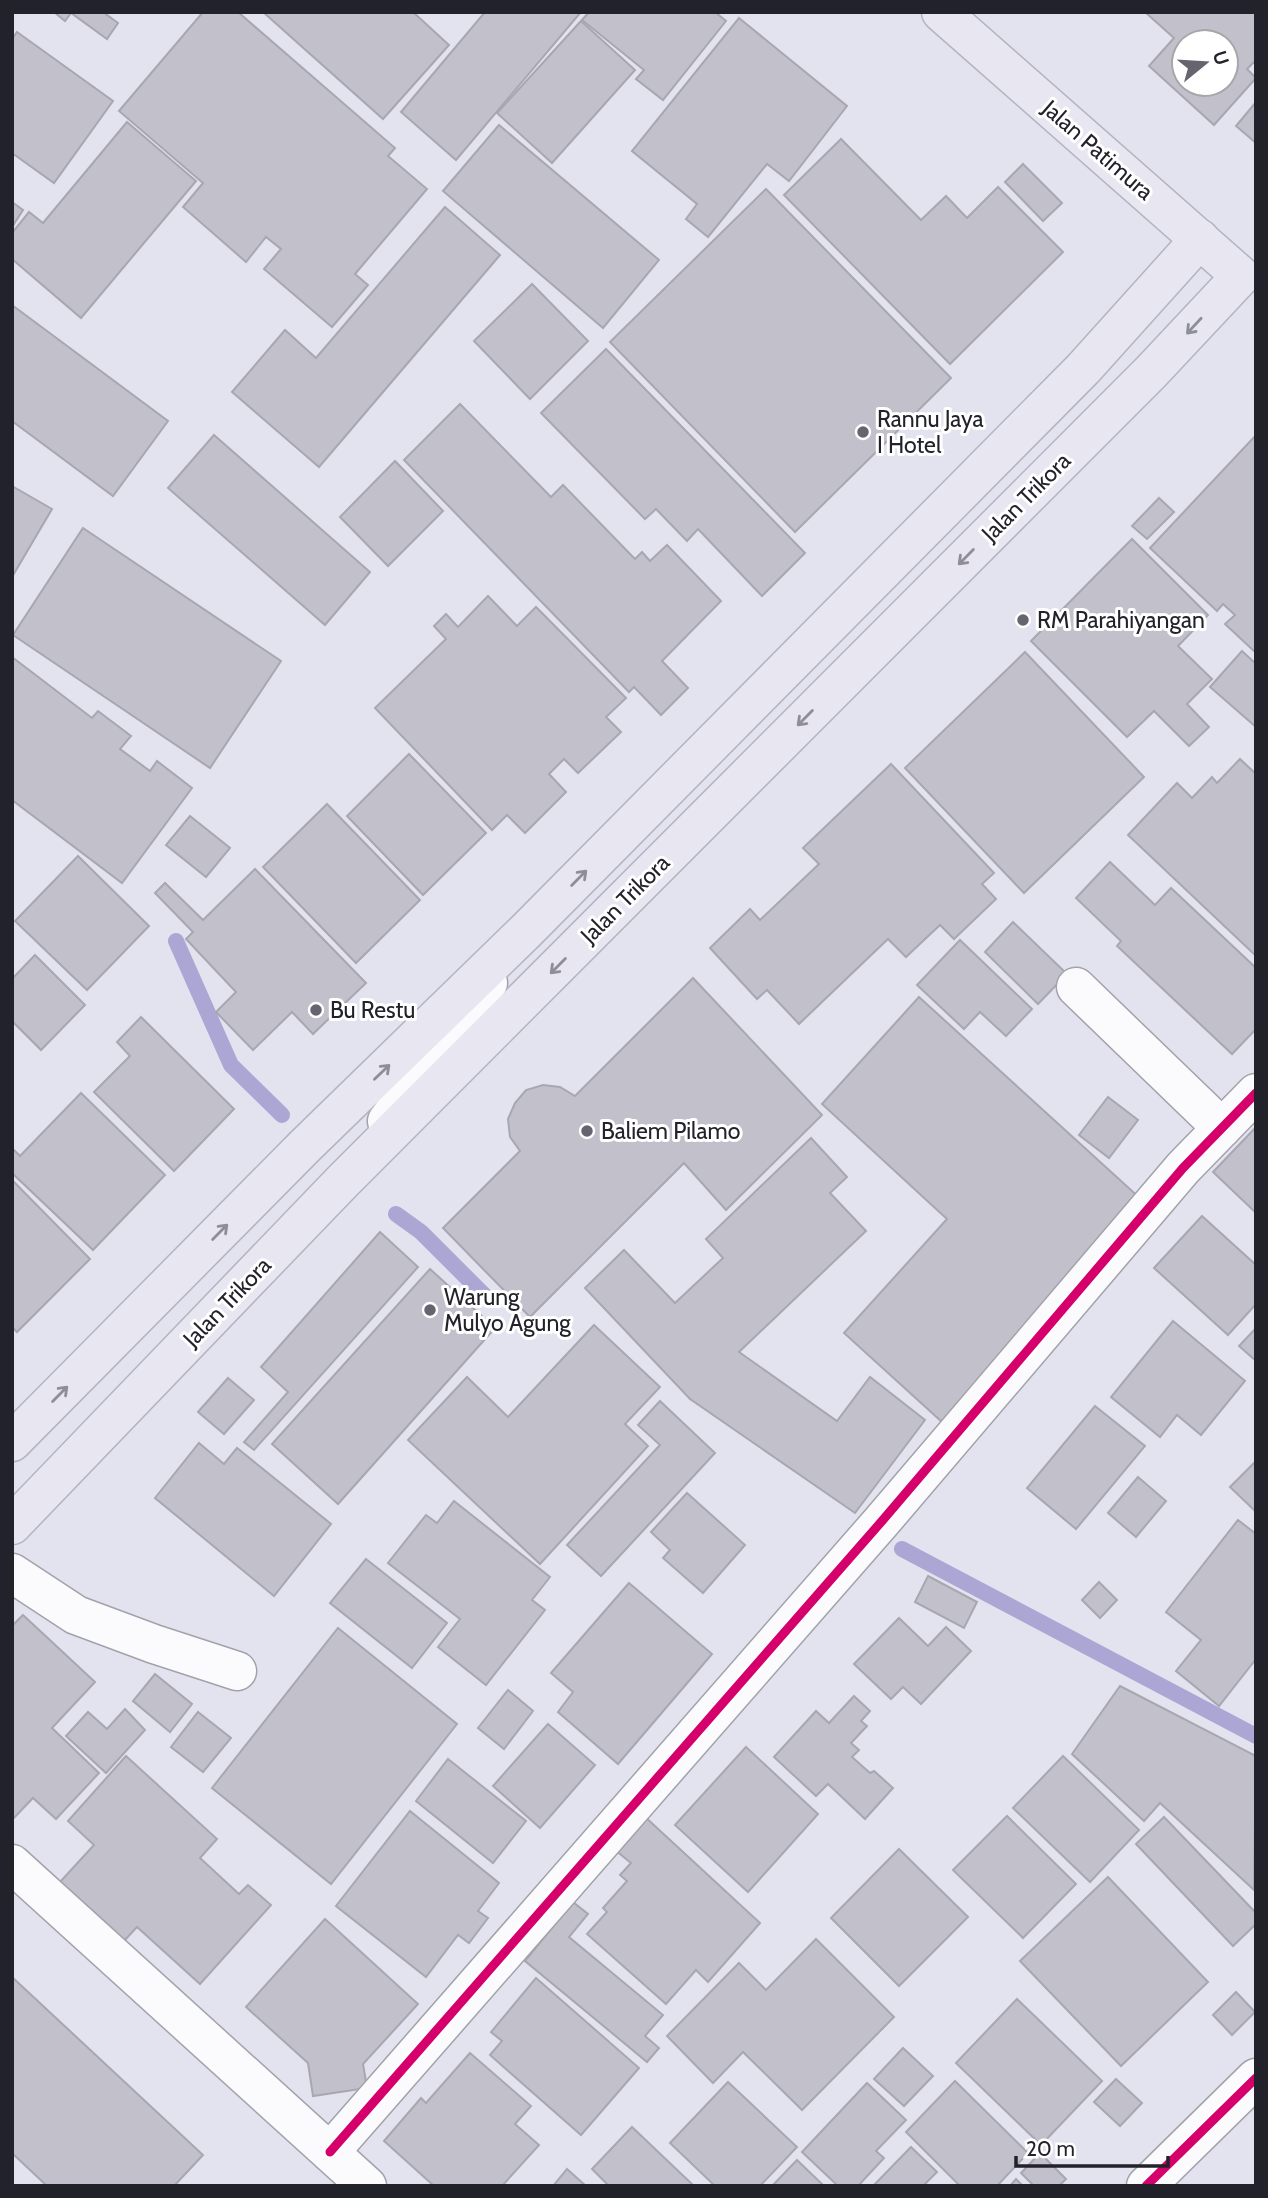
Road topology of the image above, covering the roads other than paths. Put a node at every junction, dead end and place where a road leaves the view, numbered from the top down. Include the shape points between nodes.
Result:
1 (942, 12) edge
2 (1200, 239) junction
3 (1248, 282) edge
4 (526, 930) junction
5 (1076, 987) dead end
6 (1256, 1093) edge
7 (1222, 1128) junction
8 (342, 1182) junction
9 (12, 1442) edge
10 (12, 1525) edge
11 (12, 1573) edge
12 (237, 1671) dead end
13 (12, 1864) edge
14 (1256, 2078) edge
15 (330, 2152) junction
16 (367, 2186) edge
17 (1146, 2186) edge

1 - 2 highway, Jalan Patimura
2 - 3 highway, Jalan Patimura
4 -> 2 highway, Jalan Trikora via 1083,369
3 -> 8 highway, Jalan Trikora via 1131,392
4 - 8 street
9 -> 4 highway, Jalan Trikora
5 - 7 street
6 - 7 street
7 - 15 street
8 - 10 highway, Jalan Trikora
11 - 12 street via 76,1615
13 - 15 street
14 - 17 street
15 - 16 street

